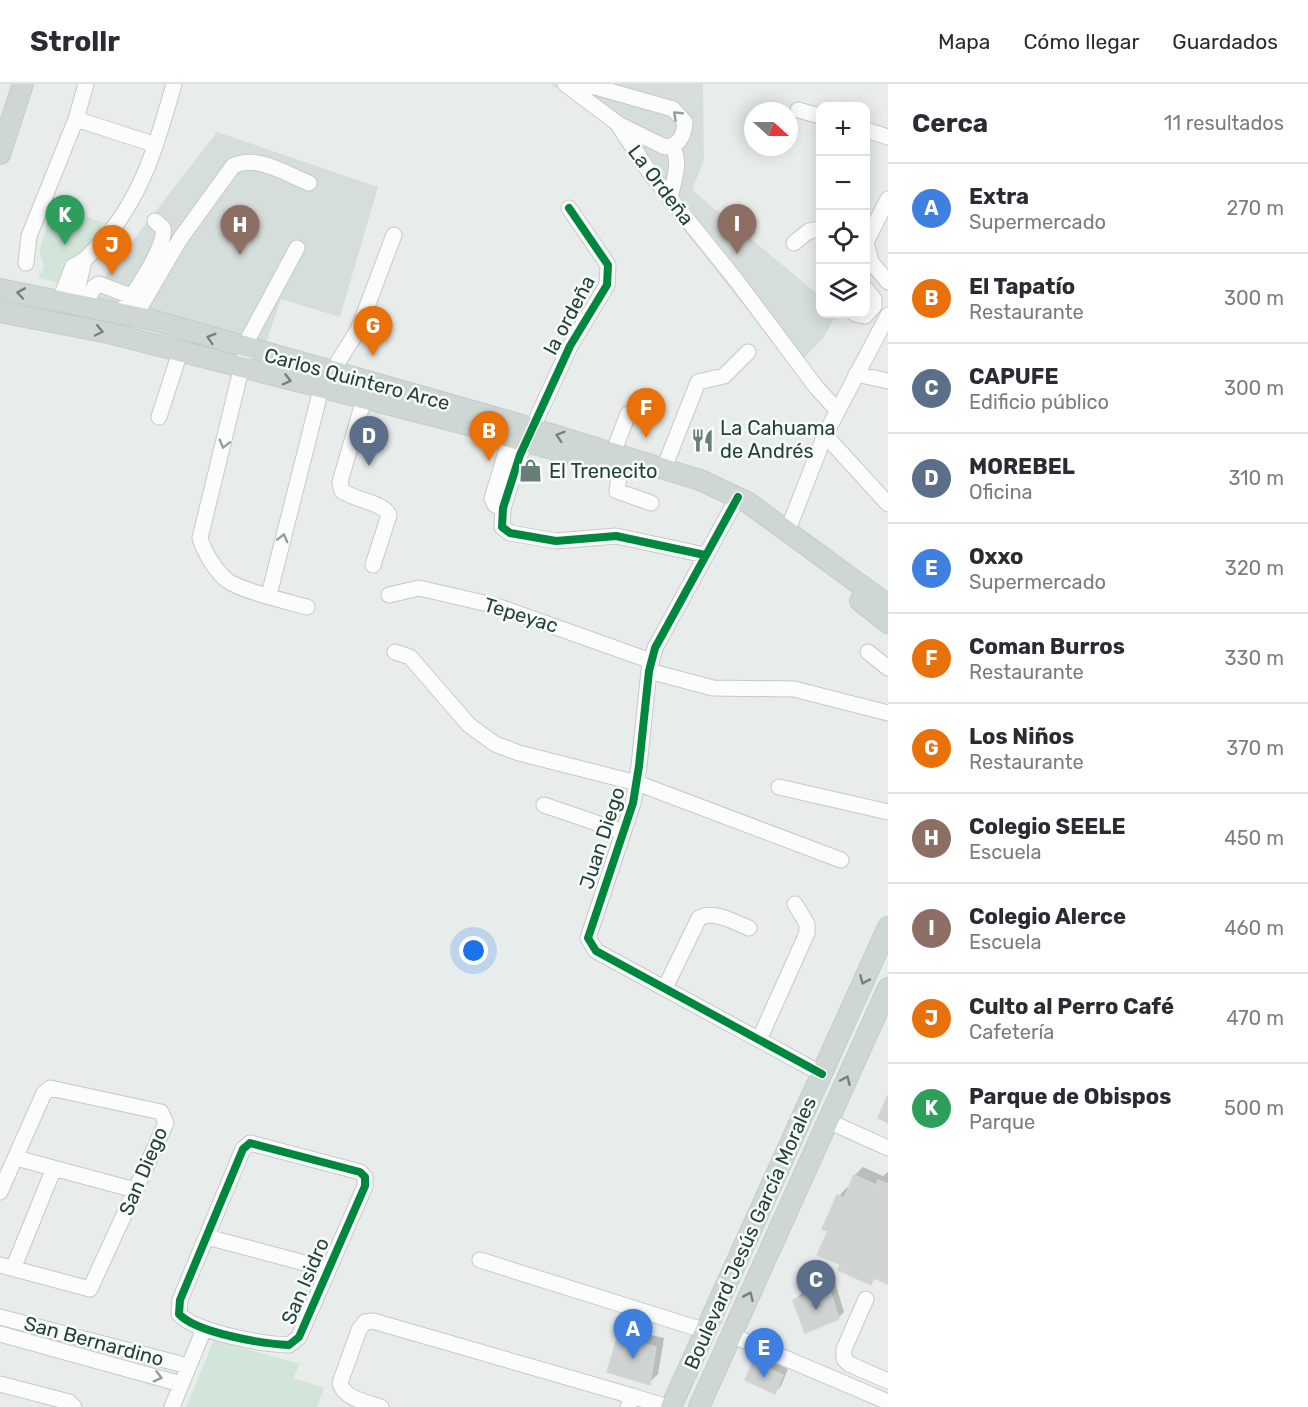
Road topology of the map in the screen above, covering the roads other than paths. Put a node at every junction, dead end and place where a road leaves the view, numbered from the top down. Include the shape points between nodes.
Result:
1 (23, 84) edge
2 (86, 84) edge
3 (174, 84) edge
4 (585, 84) edge
5 (566, 85) edge
6 (798, 110) dead end
7 (816, 115) edge
8 (76, 119) junction
9 (617, 123) junction
10 (870, 131) edge
11 (888, 137) edge
12 (156, 145) junction
13 (672, 146) junction
14 (0, 154) edge
15 (309, 183) dead end
16 (670, 199) junction
17 (888, 199) edge
18 (569, 208) dead end
19 (155, 221) dead end
20 (816, 230) edge
21 (870, 234) edge
22 (394, 235) dead end
23 (794, 243) dead end
24 (297, 249) dead end
25 (870, 258) edge
26 (26, 263) dead end
27 (888, 282) edge
28 (0, 289) edge
29 (870, 294) edge
30 (73, 296) junction
31 (131, 296) junction
32 (872, 309) joint
33 (0, 312) edge
34 (128, 314) junction
35 (886, 317) edge
36 (247, 349) junction
37 (180, 352) junction
38 (748, 352) dead end
39 (331, 370) junction
40 (856, 374) junction
41 (240, 378) junction
42 (888, 381) edge
43 (318, 398) junction
44 (364, 399) junction
45 (837, 410) junction
46 (628, 414) dead end
47 (159, 417) dead end
48 (520, 433) junction
49 (825, 435) junction
50 (617, 461) junction
51 (664, 468) junction
52 (735, 502) junction
53 (651, 503) dead end
54 (888, 504) edge
55 (787, 532) junction
56 (705, 555) junction
57 (373, 565) dead end
58 (269, 595) junction
59 (389, 595) dead end
60 (880, 605) edge
61 (307, 607) dead end
62 (888, 622) edge
63 (868, 651) dead end
64 (395, 652) dead end
65 (650, 666) junction
66 (888, 668) edge
67 (888, 713) edge
68 (637, 783) junction
69 (779, 788) dead end
70 (544, 805) dead end
71 (888, 812) edge
72 (623, 832) junction
73 (841, 860) dead end
74 (795, 904) dead end
75 (888, 927) edge
76 (749, 928) dead end
77 (665, 988) junction
78 (888, 988) edge
79 (759, 1040) junction
80 (822, 1074) junction
81 (828, 1121) junction
82 (888, 1148) edge
83 (16, 1158) junction
84 (54, 1168) junction
85 (135, 1190) junction
86 (0, 1192) edge
87 (207, 1237) junction
88 (480, 1260) dead end
89 (7, 1267) edge
90 (327, 1269) junction
91 (866, 1299) dead end
92 (0, 1317) edge
93 (204, 1329) junction
94 (706, 1331) junction
95 (0, 1334) edge
96 (731, 1335) junction
97 (131, 1351) junction
98 (189, 1366) junction
99 (126, 1369) junction
100 (888, 1381) edge
101 (682, 1383) junction
102 (181, 1384) junction
103 (0, 1385) edge
104 (630, 1402) edge
105 (888, 1402) edge
106 (74, 1407) edge
107 (172, 1407) edge
108 (381, 1407) edge
109 (669, 1407) edge
110 (698, 1407) edge

1 - 14 main road
2 - 8 street
3 - 12 street
13 -> 4 street via 682,138 685,122 673,109
5 - 9 street, La Ordeña
6 - 7 street
8 - 12 street
8 - 26 street via 33,224
9 - 13 street via 654,143
9 - 16 street, La Ordeña
10 - 11 street
12 - 30 street via 136,195 111,232 84,261 74,266
13 - 16 street via 677,165
15 - 34 street via 255,161 233,165
16 - 45 street, La Ordeña
17 - 21 street
18 - 48 street, la ordeña via 608,265 609,277
19 - 31 street via 164,234
20 - 23 street
22 - 39 street via 358,330
24 - 36 street via 255,324
25 - 27 street
30 -> 28 main road, Carlos Quintero Arce
29 - 32 street via 874,299
30 - 31 street via 99,284
30 - 34 main road, Carlos Quintero Arce
31 - 34 street
32 - 35 street
33 -> 37 main road, Carlos Quintero Arce via 109,333
36 -> 34 main road, Carlos Quintero Arce
35 - 40 street
36 - 39 main road, Carlos Quintero Arce
36 - 41 street
37 - 41 main road, Carlos Quintero Arce
37 - 47 street
38 - 51 street via 724,376 699,382
39 - 43 street
39 - 48 main road, Carlos Quintero Arce
40 - 42 street
40 - 45 street
41 -> 43 main road, Carlos Quintero Arce
41 -> 58 street via 200,538 202,547 227,580
43 - 44 main road, Carlos Quintero Arce
58 -> 43 street
44 - 48 main road, Carlos Quintero Arce
44 - 57 street via 340,482 342,491 352,498 381,508 389,515
45 - 49 street
46 - 50 street
48 - 50 main road, Carlos Quintero Arce
48 - 56 street, la ordeña via 492,500 503,508 502,527 510,533 556,541 615,536
49 - 54 street
49 - 55 street
50 - 51 main road, Carlos Quintero Arce
50 - 52 main road, Carlos Quintero Arce
50 - 53 street via 617,491
51 - 52 main road, Carlos Quintero Arce via 721,488
52 - 55 main road, Carlos Quintero Arce
52 - 56 street, Juan Diego
52 - 60 main road, Carlos Quintero Arce
55 - 60 main road, Carlos Quintero Arce
56 - 65 street, Juan Diego via 660,636
58 - 61 street
59 - 65 street, Tepeyac via 419,588 497,606
60 - 62 main road, Carlos Quintero Arce
63 - 66 street
64 - 68 street via 410,657 469,725 495,744
65 - 67 street, Tepeyac via 712,688 794,689
65 - 68 street, Juan Diego
68 - 72 street, Juan Diego
68 - 73 street
69 - 71 street
70 - 72 street
72 - 77 street, Juan Diego via 591,924 589,943 596,951
74 - 79 street via 807,924 807,933
75 -> 80 main road, Boulevard Jesús García Morales
76 - 77 street via 716,915 699,918
77 - 79 street, Juan Diego
81 -> 78 main road, Boulevard Jesús García Morales
79 - 80 street, Juan Diego
80 - 94 main road, Boulevard Jesús García Morales
81 - 82 street
96 -> 81 main road, Boulevard Jesús García Morales
83 - 84 street
83 - 85 street, San Diego via 44,1093 50,1088 161,1112 166,1123
83 - 86 street, San Diego
84 - 85 street
84 - 89 street
85 - 89 street, San Diego via 90,1289
87 - 90 street
87 - 90 street, San Isidro via 243,1149 250,1143 258,1144 360,1172 366,1177
87 - 93 street, San Isidro via 178,1308 184,1320
88 - 94 street
90 - 93 street, San Isidro via 296,1342 283,1345
91 - 100 street via 844,1349 844,1359
92 - 97 street, San Bernardino
93 - 98 street
94 - 101 main road, Boulevard Jesús García Morales
95 - 99 street, San Bernardino
96 - 105 street
96 - 110 main road, Boulevard Jesús García Morales
97 - 98 street, San Bernardino
97 - 99 street
98 - 102 street
99 -> 102 street, San Bernardino
101 - 109 main road, Boulevard Jesús García Morales
101 - 110 main road via 696,1392
102 - 107 street
103 - 106 street via 69,1402
104 - 108 street via 373,1321 365,1322 340,1383 348,1395
104 - 109 street

